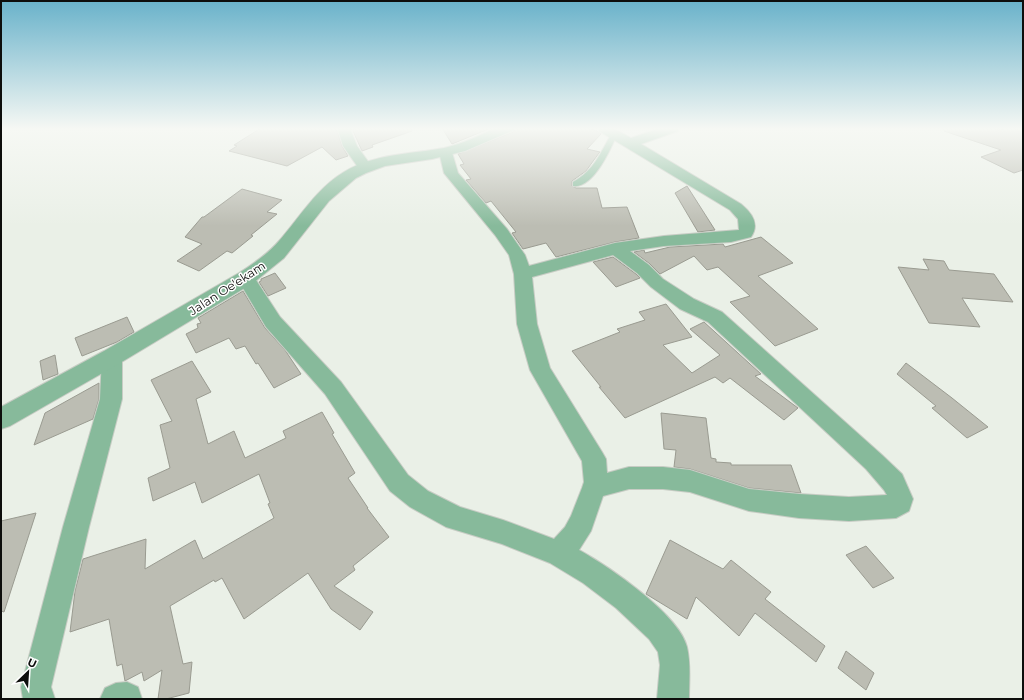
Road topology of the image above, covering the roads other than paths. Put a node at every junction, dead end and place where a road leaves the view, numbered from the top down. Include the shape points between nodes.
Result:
1 (360, 161) edge
2 (399, 161) edge
3 (448, 161) edge
4 (602, 161) edge
5 (661, 161) edge
6 (365, 167) junction
7 (576, 184) dead end
8 (615, 248) junction
9 (523, 274) junction
10 (246, 278) junction
11 (112, 358) junction
12 (1, 419) edge
13 (594, 488) junction
14 (559, 554) junction
15 (39, 699) edge
16 (673, 699) edge

1 - 6 street
2 - 6 street, Jalan Oe'ekam
3 - 9 street via 451,172 517,254
4 - 7 lane via 587,179
5 - 8 street via 728,203 743,215 748,229 745,234 731,237 644,243
6 - 10 street, Jalan Oe'ekam via 335,185 318,202 285,245 267,263
8 - 9 street
8 - 13 street via 643,269 656,283 687,304 715,317 874,462 893,482 901,499 896,506 849,509 799,506 749,500 690,481 663,478 629,478
9 - 13 street via 527,324 540,370 594,459
10 - 11 street, Jalan Oe'ekam
10 - 14 street via 273,322 333,388 399,483 419,499 455,518 503,532
11 - 12 street, Jalan Oe'ekam
11 - 15 street via 111,398 36,687
13 - 14 street via 579,527
14 - 16 street via 593,573 626,598 672,646

